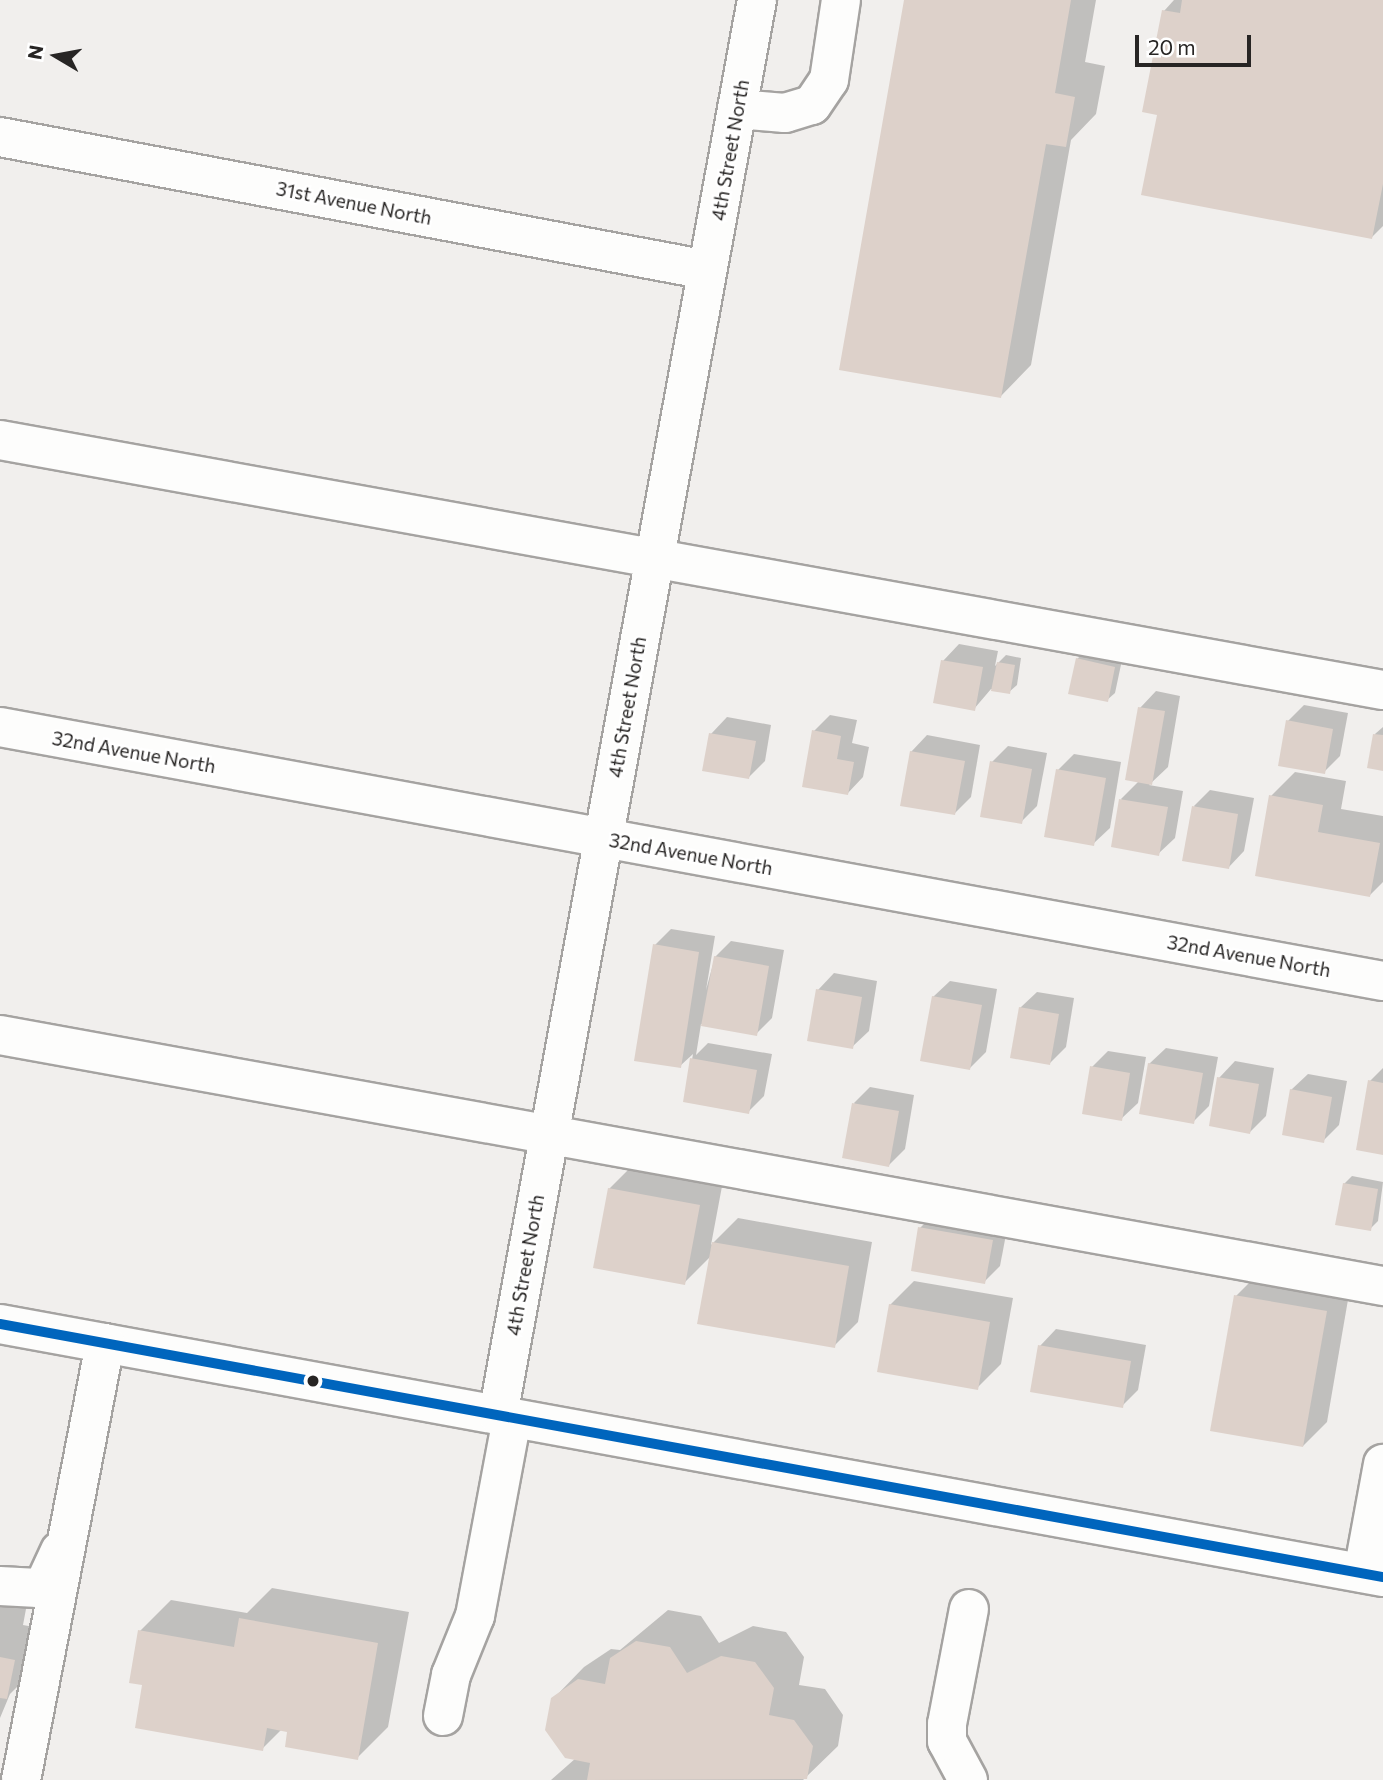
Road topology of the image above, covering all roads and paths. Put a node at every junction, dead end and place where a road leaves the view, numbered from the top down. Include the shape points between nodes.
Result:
1 (757, 0) edge
2 (841, 0) edge
3 (737, 108) junction
4 (0, 137) edge
5 (708, 270) junction
6 (0, 440) edge
7 (655, 557) junction
8 (1383, 690) edge
9 (0, 727) edge
10 (603, 838) junction
11 (1383, 981) edge
12 (0, 1035) edge
13 (549, 1138) junction
14 (1383, 1286) edge
15 (0, 1324) edge
16 (105, 1343) junction
17 (505, 1416) junction
18 (1383, 1464) edge
19 (68, 1532) junction
20 (1373, 1575) edge
21 (0, 1586) edge
22 (969, 1609) dead end
23 (443, 1716) dead end
24 (21, 1780) edge
25 (968, 1780) edge

1 - 3 street, 4th Street North
2 - 3 street via 829,79 812,105 785,113
3 - 5 street, 4th Street North
4 - 5 street, 31st Avenue North
5 - 7 street, 4th Street North
6 - 7 street
7 - 8 street
7 - 10 street, 4th Street North
9 - 10 street, 32nd Avenue North
10 - 11 street, 32nd Avenue North
10 - 13 street, 4th Street North
12 - 13 street
13 - 14 street
13 - 17 street, 4th Street North
15 - 16 street
16 - 17 street
16 - 19 street
17 - 20 street
17 - 23 street, 4th Street North via 475,1616 451,1675
18 - 20 street
19 - 21 street via 52,1572 38,1588
19 - 24 street
22 - 25 street via 947,1724 947,1741

